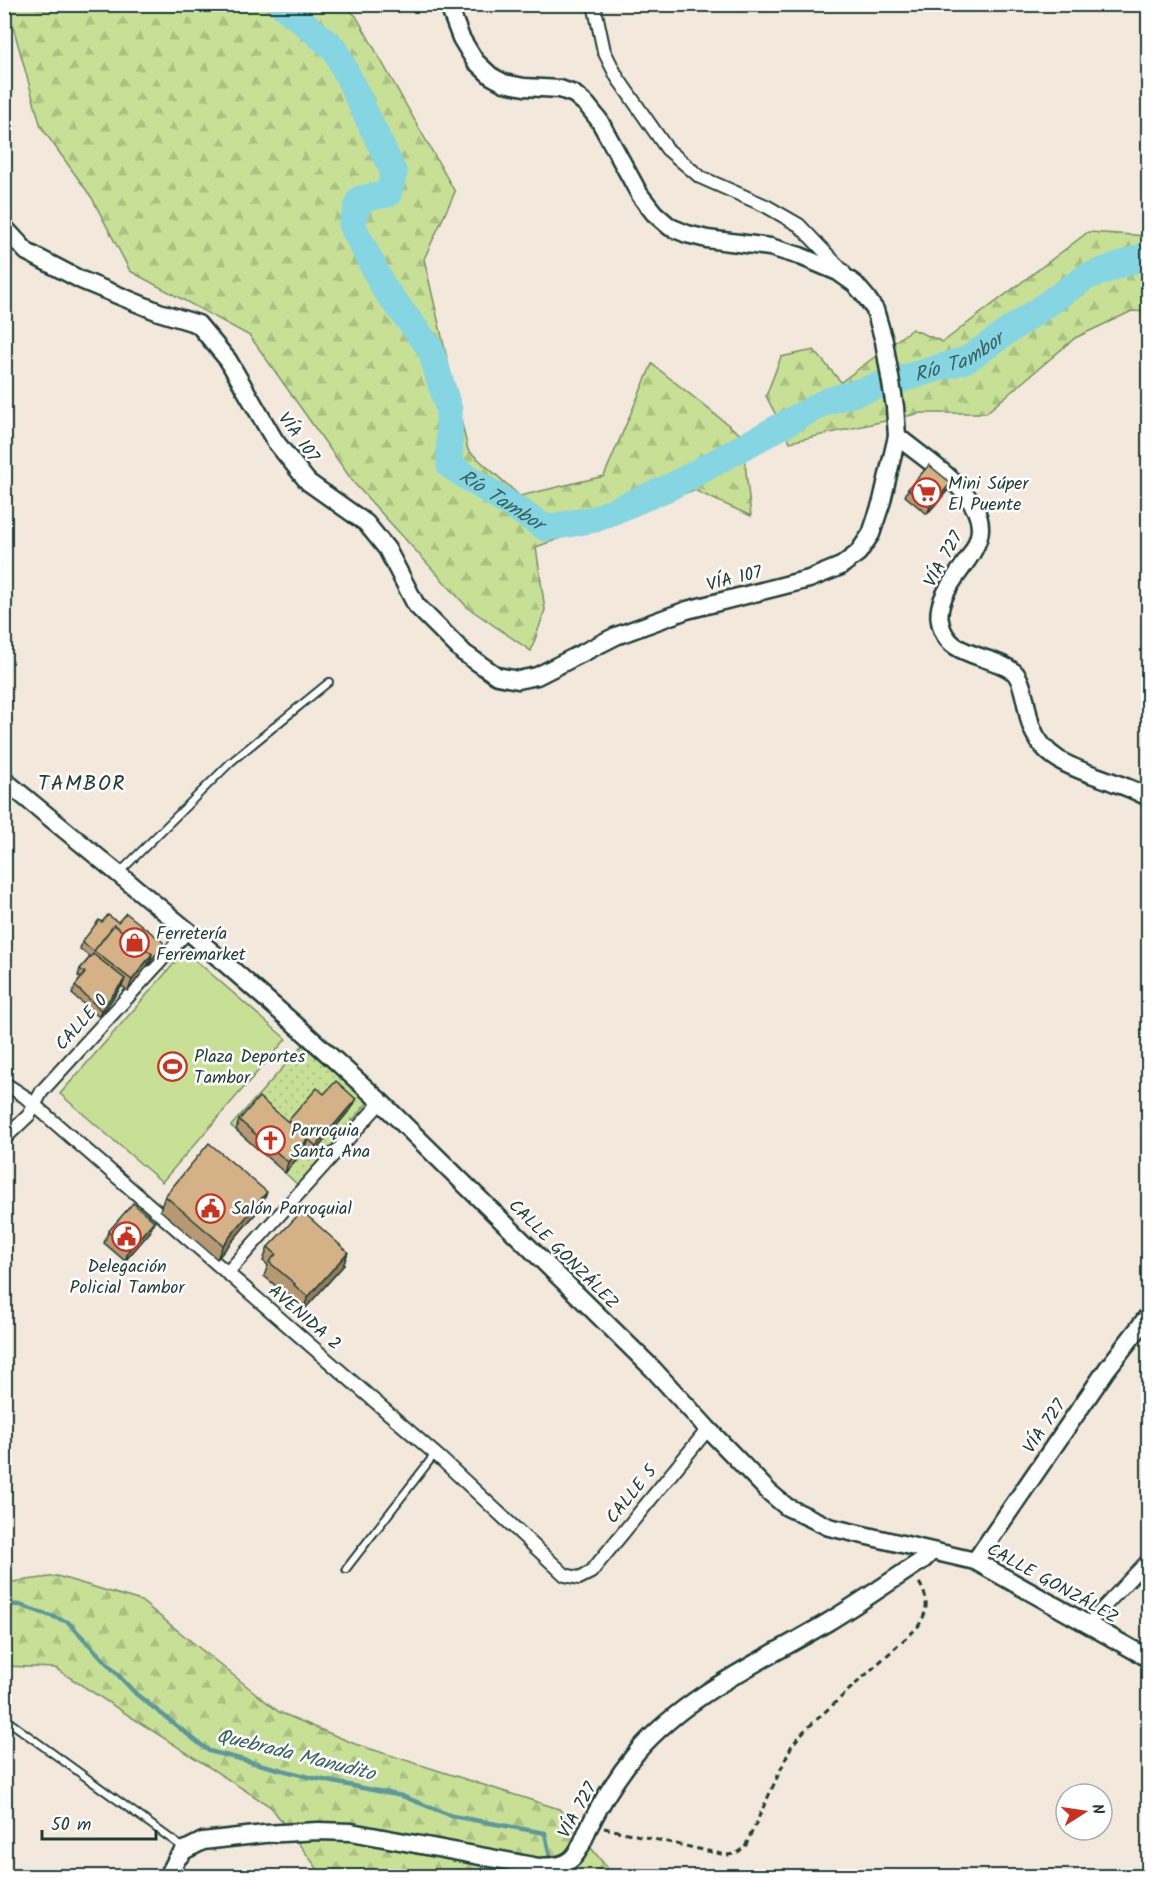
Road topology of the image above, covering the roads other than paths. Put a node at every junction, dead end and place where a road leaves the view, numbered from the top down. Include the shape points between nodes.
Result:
1 (448, 4) edge
2 (594, 4) edge
3 (4, 227) edge
4 (855, 284) junction
5 (897, 436) junction
6 (329, 682) dead end
7 (4, 780) edge
8 (1149, 797) edge
9 (118, 874) junction
10 (188, 931) junction
11 (4, 1083) edge
12 (381, 1102) junction
13 (34, 1105) junction
14 (4, 1140) edge
15 (227, 1273) junction
16 (1149, 1316) edge
17 (708, 1429) junction
18 (435, 1454) junction
19 (931, 1552) junction
20 (1149, 1560) edge
21 (975, 1561) junction
22 (346, 1569) dead end
23 (579, 1578) joint
24 (1088, 1624) junction
25 (1149, 1658) edge
26 (4, 1718) edge
27 (185, 1850) junction
28 (168, 1876) edge

1 - 4 street, VÍA 107 via 461,38 475,61 491,76 524,87 560,89 587,105 640,195 670,227 707,239 800,255
2 - 4 street via 604,51 612,68 667,149 700,177 799,225
3 - 5 street, VÍA 107 via 27,252 81,280 198,324 228,360 274,441 308,482 366,523 387,549 416,605 464,653 497,676 518,680 537,676 616,636 687,610 809,579 841,566 858,553 871,534
4 - 5 street, VÍA 107 via 875,310 884,341
5 - 8 street, VÍA 727 via 962,489 978,513 978,539 939,610 947,639 965,652 1016,673 1032,730 1060,763
6 - 9 lane via 231,762
7 - 9 street, CALLE GONZÁLEZ
9 - 10 street, CALLE GONZÁLEZ
10 - 12 street, CALLE GONZÁLEZ
10 - 13 street, CALLE 0 via 42,1091
11 - 13 street, AVENIDA 2
12 - 15 street
12 - 17 street, CALLE GONZÁLEZ via 653,1369
13 - 14 street, CALLE 0
13 - 15 street, AVENIDA 2
15 - 18 street, AVENIDA 2
16 - 21 street, VÍA 727 via 1107,1369
17 - 19 street, CALLE GONZÁLEZ via 787,1507 829,1527
17 - 23 street, CALLE 5 via 591,1572
18 - 22 lane
18 - 23 street, AVENIDA 2 via 566,1575
19 - 21 street, CALLE GONZÁLEZ
19 - 27 street, VÍA 727 via 830,1621 677,1715 638,1751 615,1781 580,1849 557,1866 539,1867 351,1832 264,1834 203,1841
20 - 24 street
21 - 24 street, CALLE GONZÁLEZ
24 - 25 street, CALLE GONZÁLEZ
26 - 27 lane
27 - 28 street

